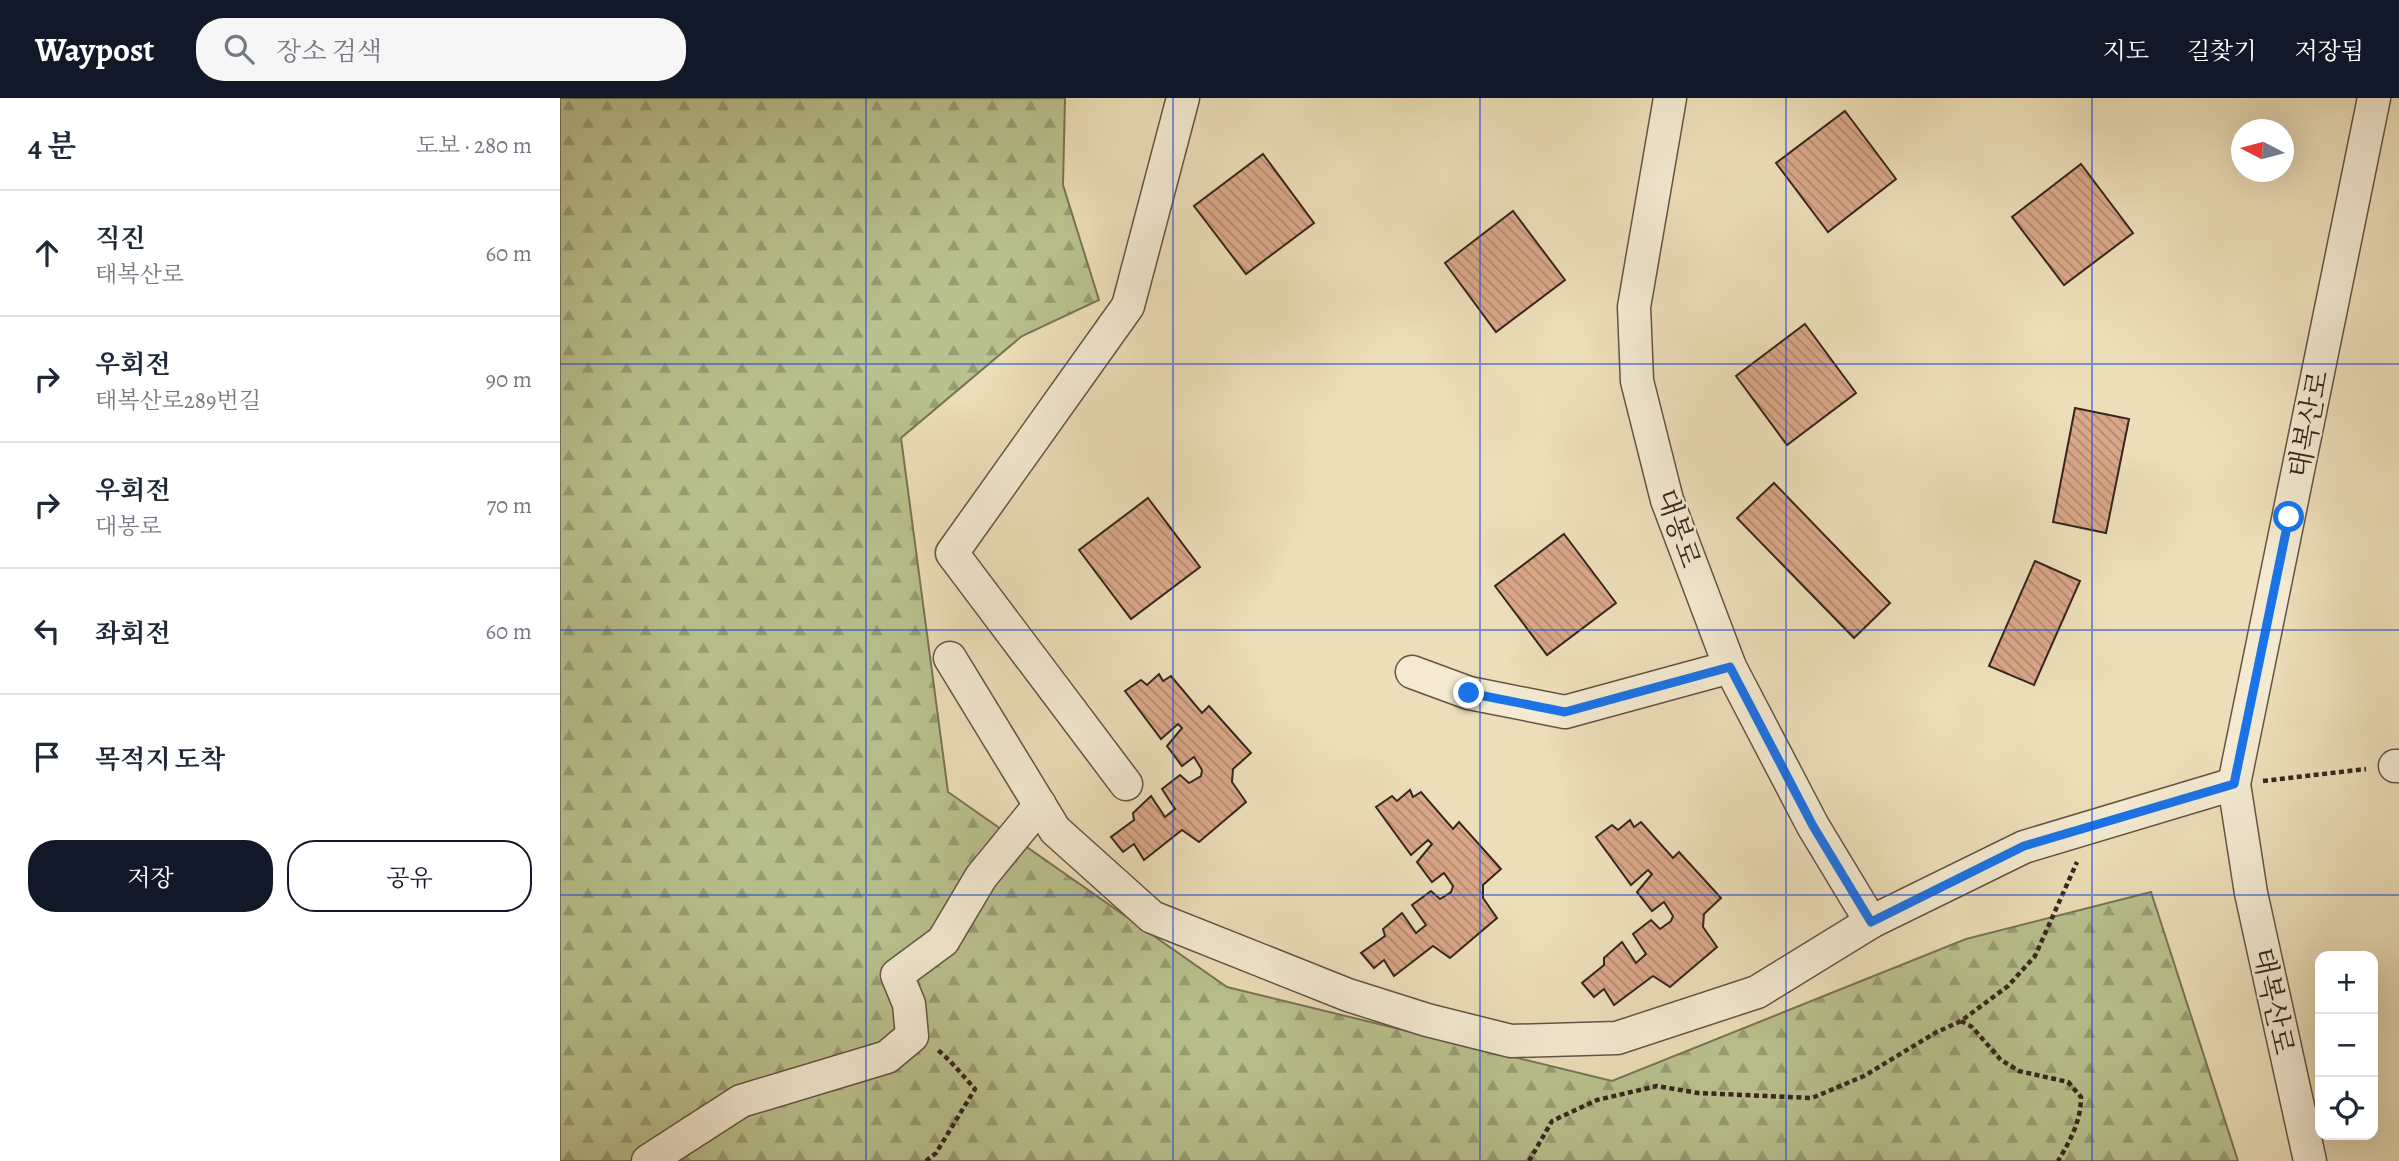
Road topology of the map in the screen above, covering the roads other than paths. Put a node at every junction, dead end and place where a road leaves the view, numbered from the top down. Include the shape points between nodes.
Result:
1 (1183, 98) edge
2 (1670, 98) edge
3 (2374, 98) edge
4 (950, 658) dead end
5 (1730, 667) junction
6 (1412, 672) dead end
7 (1126, 784) dead end
8 (2234, 784) junction
9 (1040, 805) junction
10 (1871, 922) junction
11 (648, 1161) edge
12 (2310, 1161) edge

1 - 7 street via 1128,306 952,553
2 - 5 street, 대봉로 via 1634,307 1637,381 1667,500
3 - 8 street, 태복산로
4 - 9 street
5 - 6 street via 1565,712 1469,693
5 - 10 street, 대봉로 via 1813,826
8 - 10 street via 2024,846
8 - 12 street, 태복산로 via 2251,893
9 - 10 street via 1055,830 1152,917 1348,995 1511,1041 1617,1038 1757,992
9 - 11 street via 981,877 943,941 897,975 909,1004 912,1036 887,1057 741,1101

